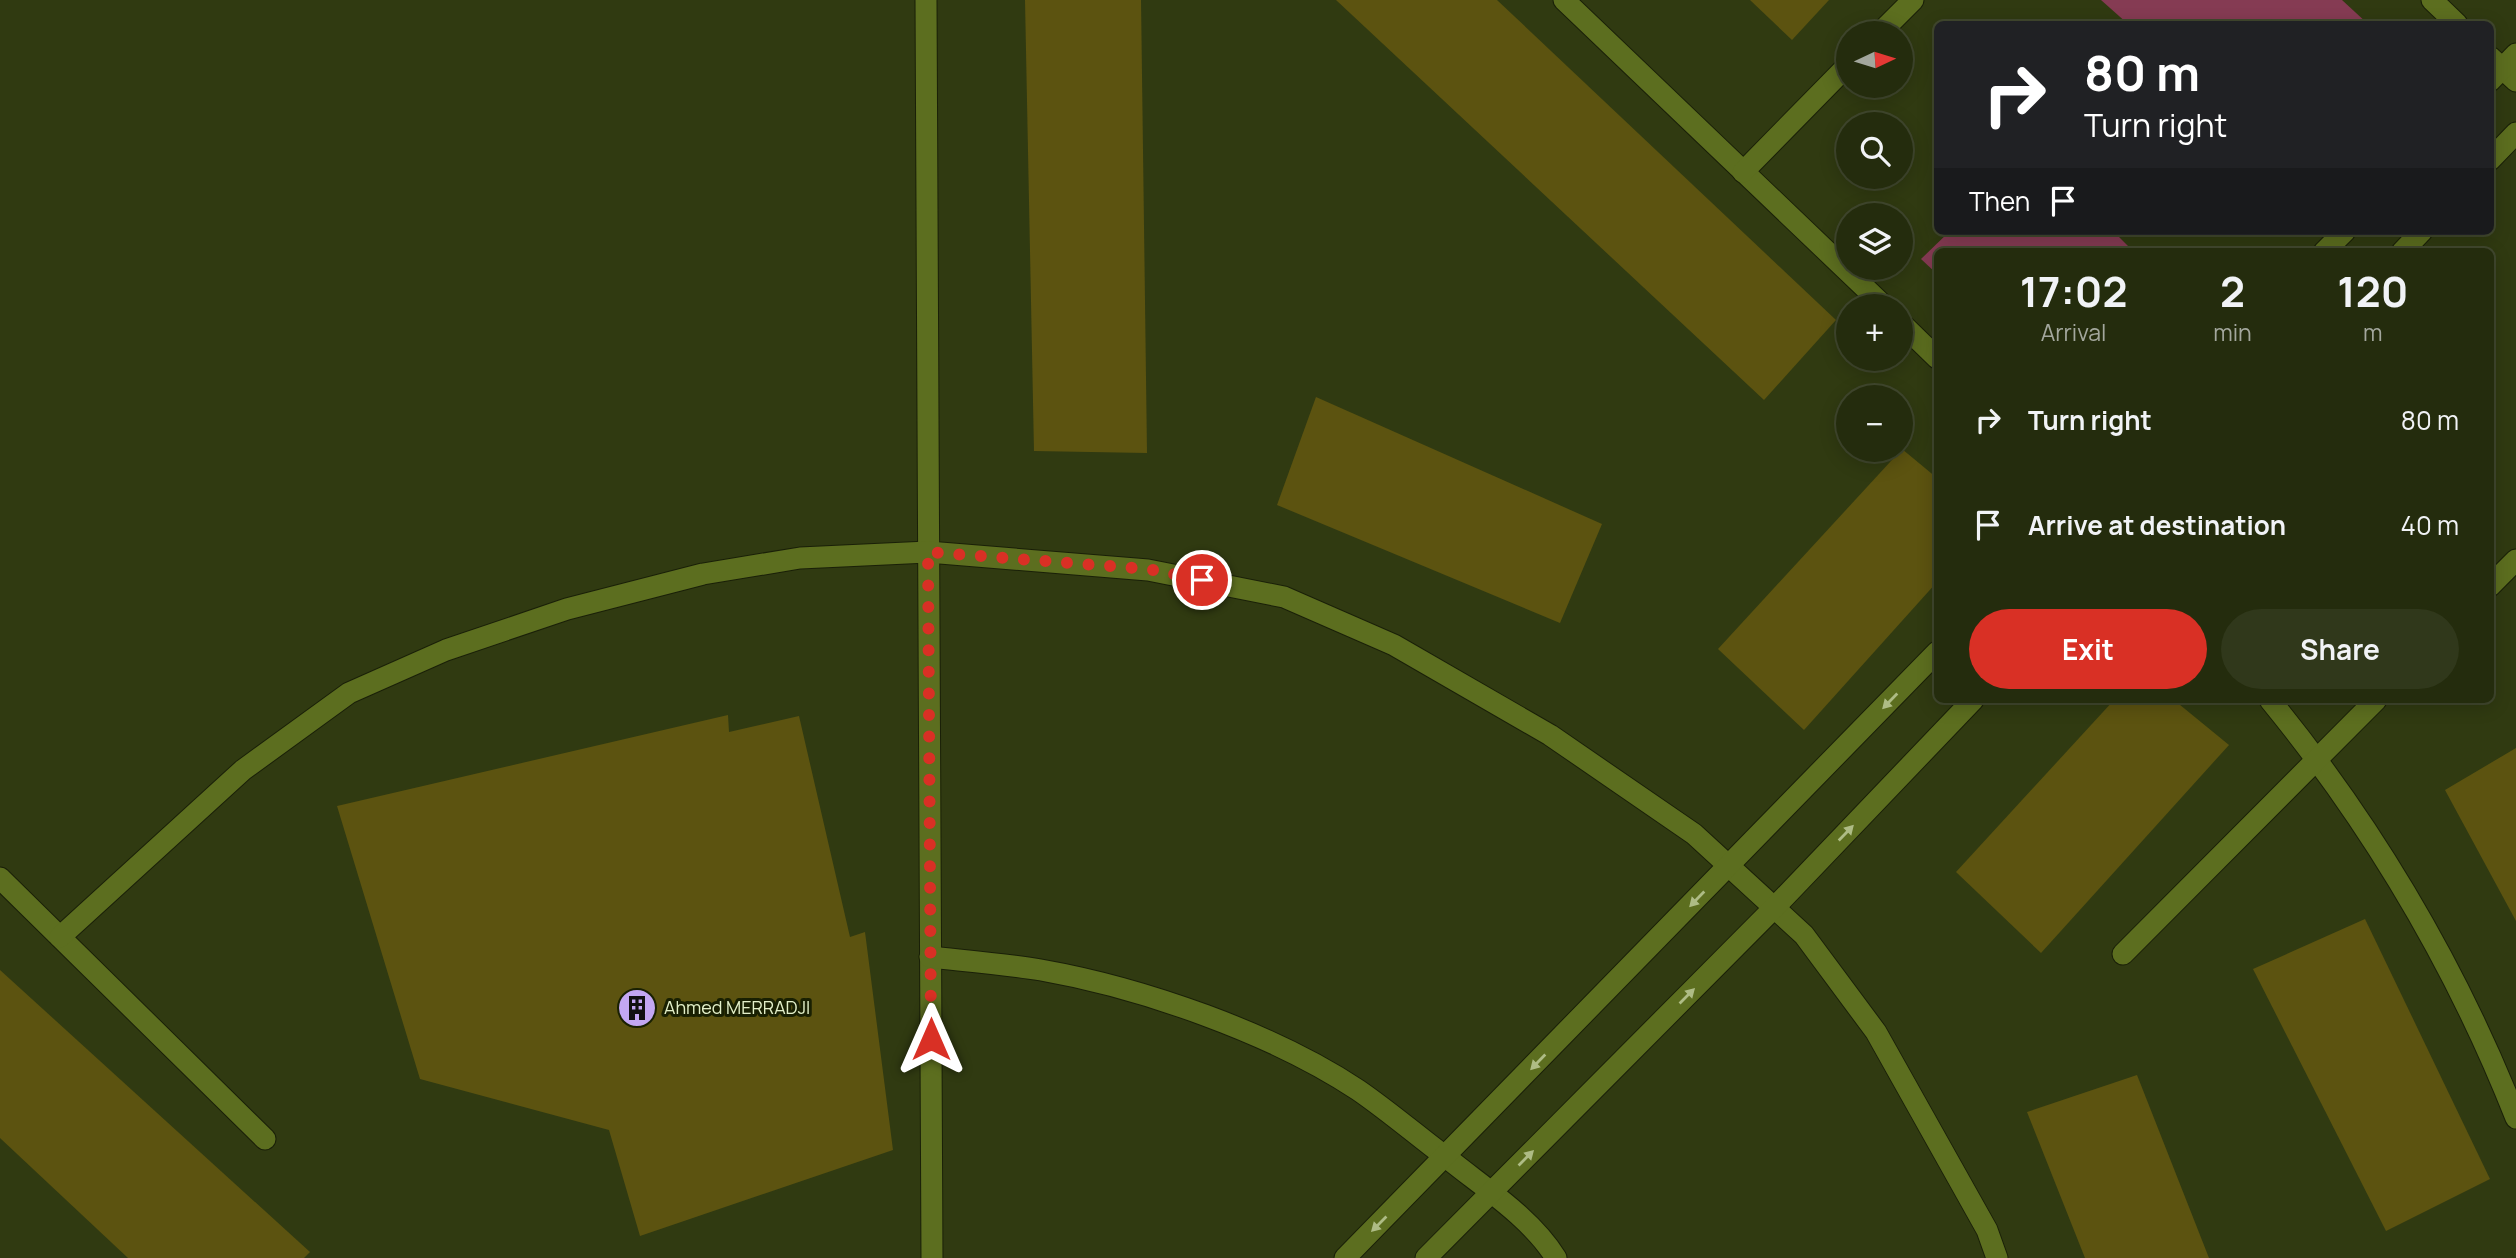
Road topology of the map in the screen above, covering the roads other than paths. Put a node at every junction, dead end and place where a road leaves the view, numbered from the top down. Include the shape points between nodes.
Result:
1 (926, 0) edge
2 (1563, 0) edge
3 (1913, 0) edge
4 (2432, 0) edge
5 (1892, 21) edge
6 (2454, 21) edge
7 (1836, 77) edge
8 (2516, 133) edge
9 (2494, 156) edge
10 (1743, 172) junction
11 (2341, 235) edge
12 (2418, 235) edge
13 (2328, 248) edge
14 (2406, 248) edge
15 (1871, 294) edge
16 (1913, 335) edge
17 (1934, 355) edge
18 (928, 552) junction
19 (2516, 560) edge
20 (2494, 582) edge
21 (1934, 655) edge
22 (1970, 703) edge
23 (2272, 703) edge
24 (2373, 703) edge
25 (2318, 759) junction
26 (1729, 867) junction
27 (0, 878) edge
28 (1774, 908) junction
29 (60, 936) junction
30 (2123, 954) dead end
31 (930, 957) junction
32 (2516, 1118) edge
33 (265, 1139) dead end
34 (1445, 1157) junction
35 (1491, 1193) junction
36 (932, 1258) edge
37 (1345, 1258) edge
38 (1426, 1258) edge
39 (1556, 1258) edge
40 (1997, 1258) edge

1 - 18 street
2 - 10 street
3 - 5 street
4 - 6 street
7 - 10 street
8 - 9 street
10 - 15 street
11 - 13 street
12 - 14 street
16 - 17 street
18 - 26 street via 1148,569 1284,597 1394,645 1550,735 1694,834
18 - 29 street via 800,558 703,574 567,609 446,650 349,693 243,770
18 - 31 street
19 - 20 street
21 -> 26 street
28 -> 22 street
23 - 25 street
24 - 25 street
25 - 30 street
25 - 32 street via 2416,907 2491,1055
26 - 28 street
26 -> 34 street
27 - 29 street
35 -> 28 street
28 - 40 street via 1804,935 1876,1032 1987,1230
29 - 33 street
31 - 34 street via 1041,970 1150,997 1282,1047 1358,1090
31 - 36 street
34 - 35 street
34 -> 37 street
35 - 38 street
35 - 39 street via 1548,1245

